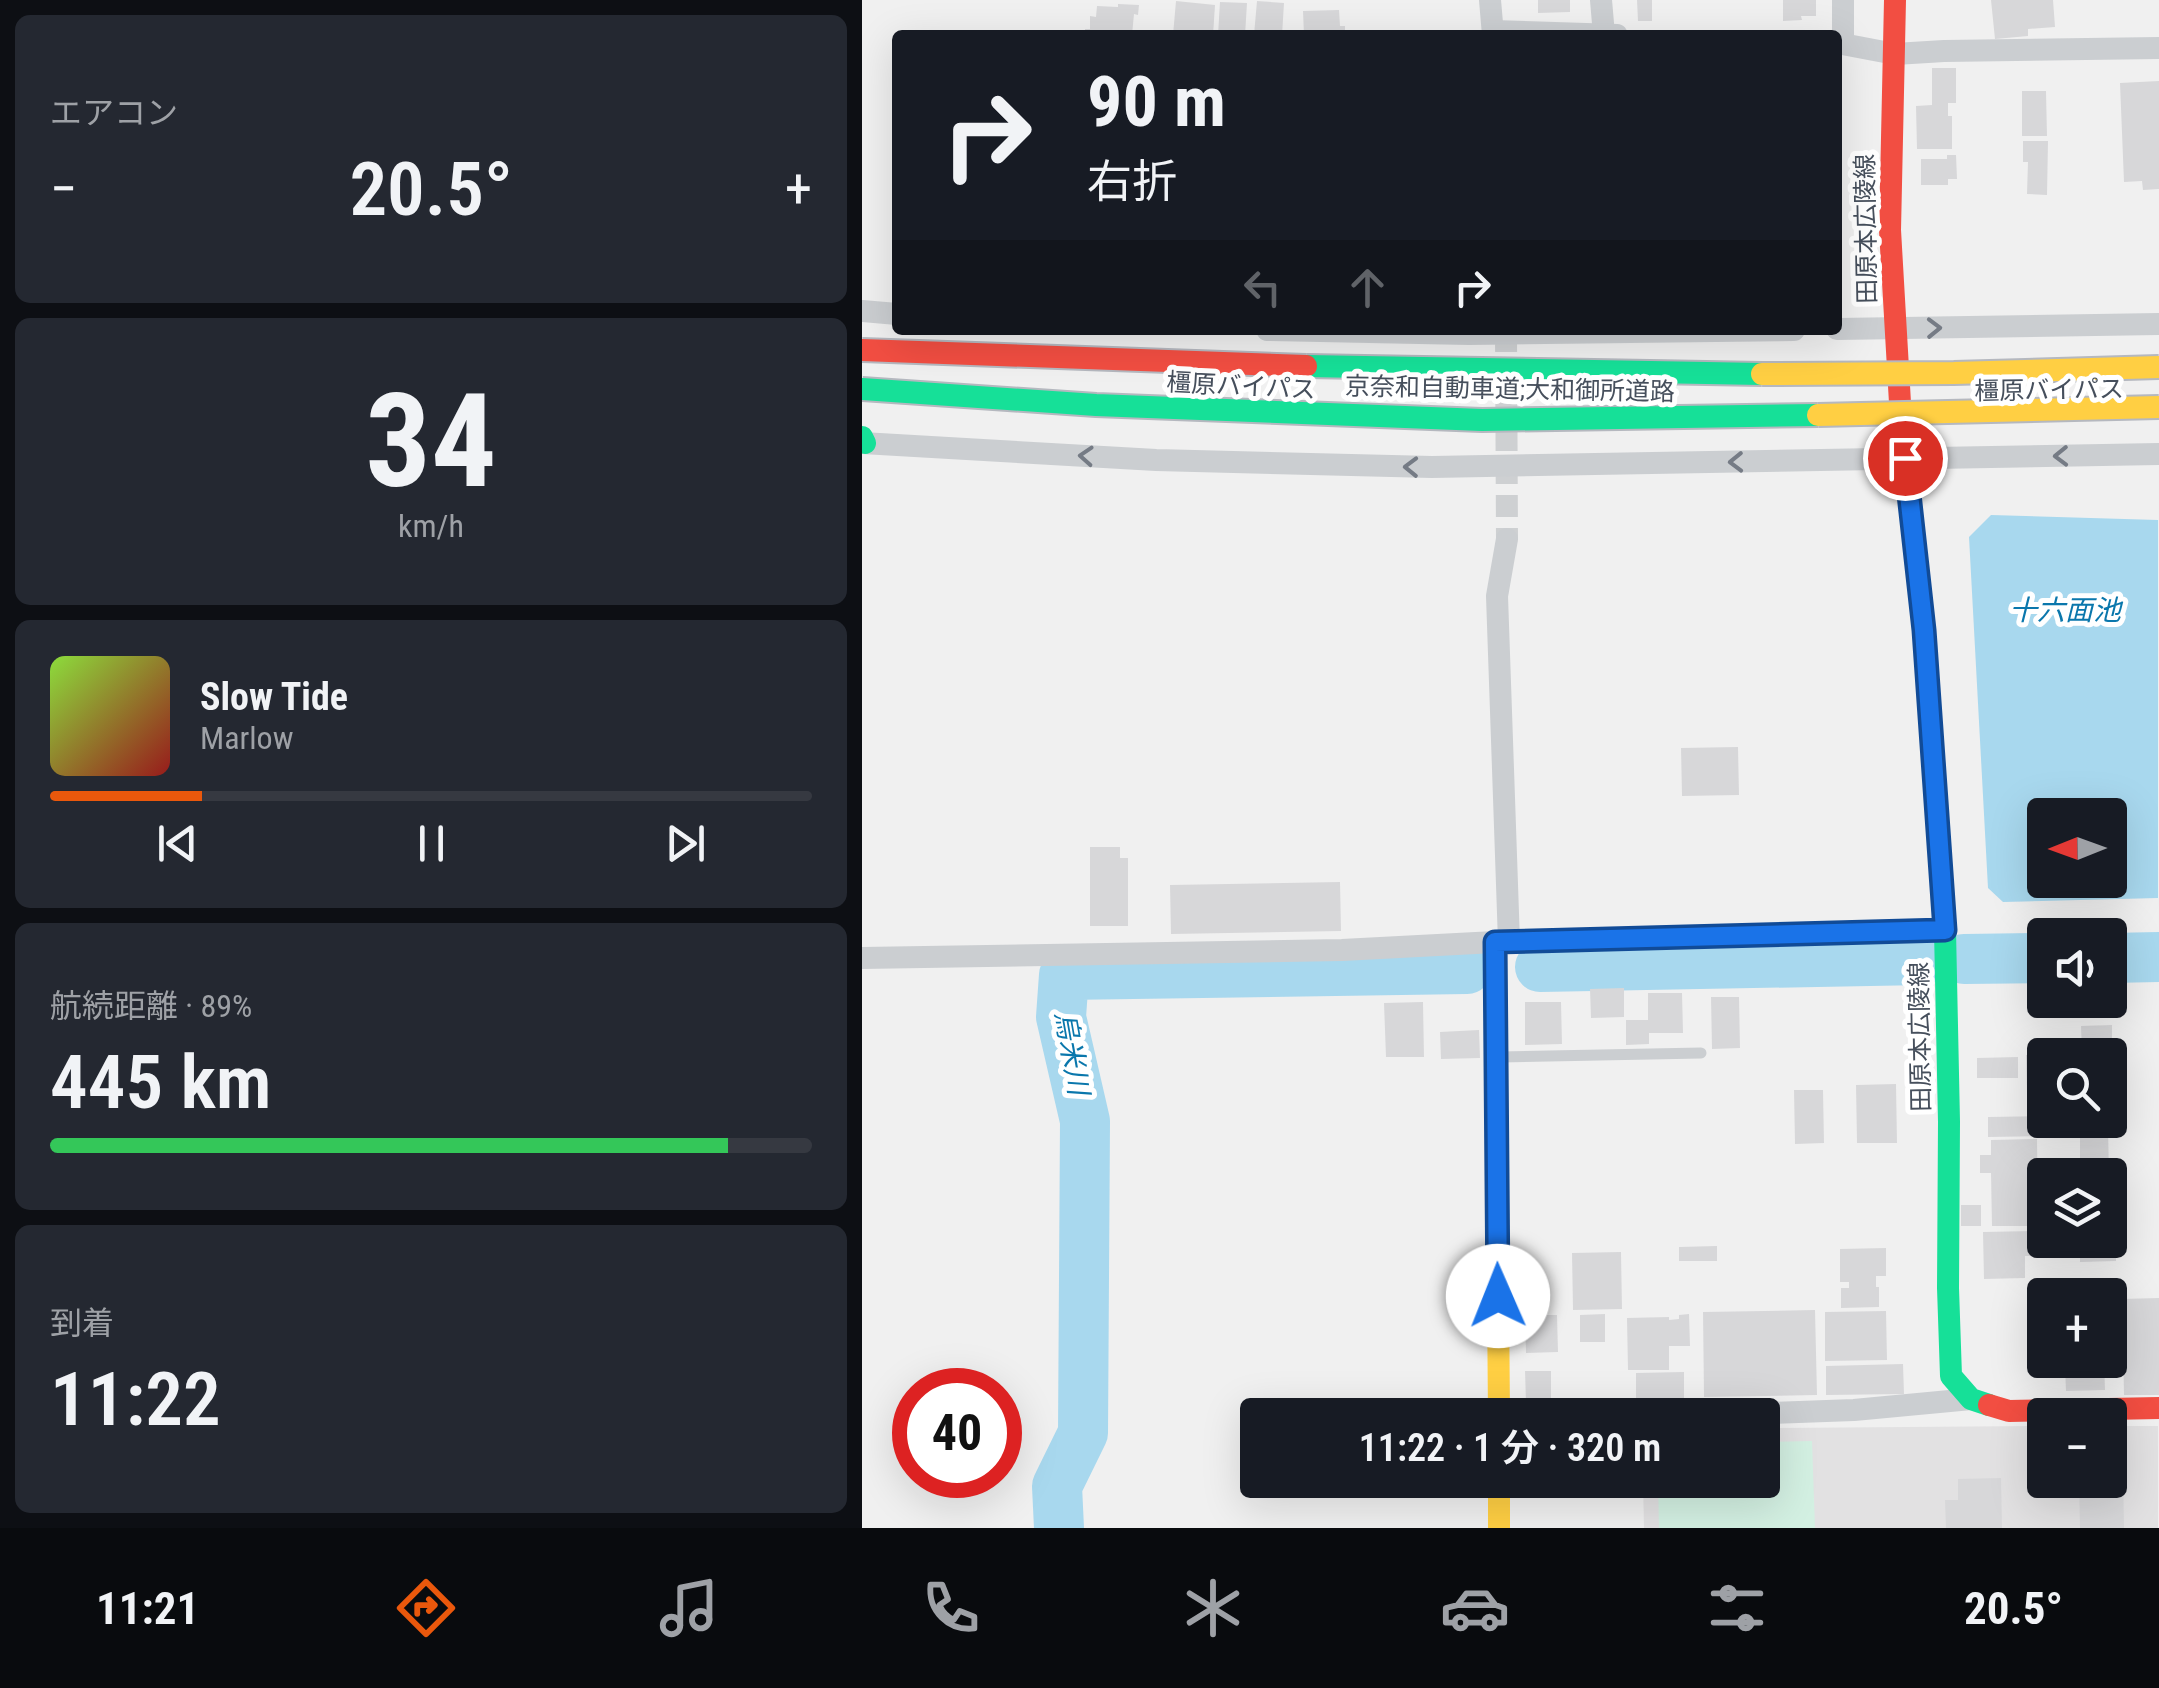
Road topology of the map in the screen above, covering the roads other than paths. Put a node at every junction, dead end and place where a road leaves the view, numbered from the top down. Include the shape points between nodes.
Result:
1 (1490, 0) edge
2 (1601, 0) edge
3 (1843, 0) edge
4 (1895, 0) edge
5 (1493, 30) edge
6 (1604, 30) edge
7 (1841, 30) edge
8 (1842, 43) edge
9 (2158, 48) edge
10 (1895, 54) junction
11 (862, 311) edge
12 (892, 314) edge
13 (2158, 324) edge
14 (1896, 329) junction
15 (1842, 330) edge
16 (862, 339) edge
17 (862, 350) edge
18 (2158, 357) edge
19 (1897, 364) junction
20 (2158, 368) edge
21 (862, 392) edge
22 (2158, 408) edge
23 (2158, 416) edge
24 (1901, 420) junction
25 (863, 441) edge
26 (2158, 454) edge
27 (1905, 458) junction
28 (1506, 539) tunnel mouth
29 (1945, 930) junction
30 (1502, 942) junction
31 (862, 958) edge
32 (1701, 1053) dead end
33 (1496, 1058) junction
34 (1499, 1398) edge
35 (1971, 1399) junction
36 (2158, 1408) edge
37 (1780, 1413) edge
38 (1499, 1498) edge
39 (1499, 1528) edge

1 - 5 street
2 - 6 street
3 - 7 street
4 - 10 main road, 田原本広陵線
8 - 10 street
9 - 10 street
10 - 14 main road, 田原本広陵線 via 1890,230
11 - 12 street
14 -> 13 street
14 - 15 street
14 - 19 main road, 田原本広陵線
16 - 19 main road, 橿原バイパス via 1123,351
17 - 20 main road, 京奈和自動車道;大和御所道路, bridge via 1483,370 1890,374
18 - 19 main road, 橿原バイパス
19 - 24 main road, 田原本広陵線
21 - 22 main road, 京奈和自動車道;大和御所道路, bridge via 1482,420
21 - 24 main road, 橿原バイパス via 1489,425
23 - 24 main road, 橿原バイパス
24 - 27 main road, 田原本広陵線
27 -> 25 street via 1432,468 1156,460
26 -> 27 street
27 - 29 main road, 田原本広陵線
28 - 30 street via 1497,596
29 - 30 street
29 - 35 main road, 田原本広陵線 via 1951,1376
30 - 31 street
30 - 33 main road
32 - 33 lane
33 - 34 main road
35 - 36 main road via 2009,1411
35 - 37 street
38 - 39 main road

